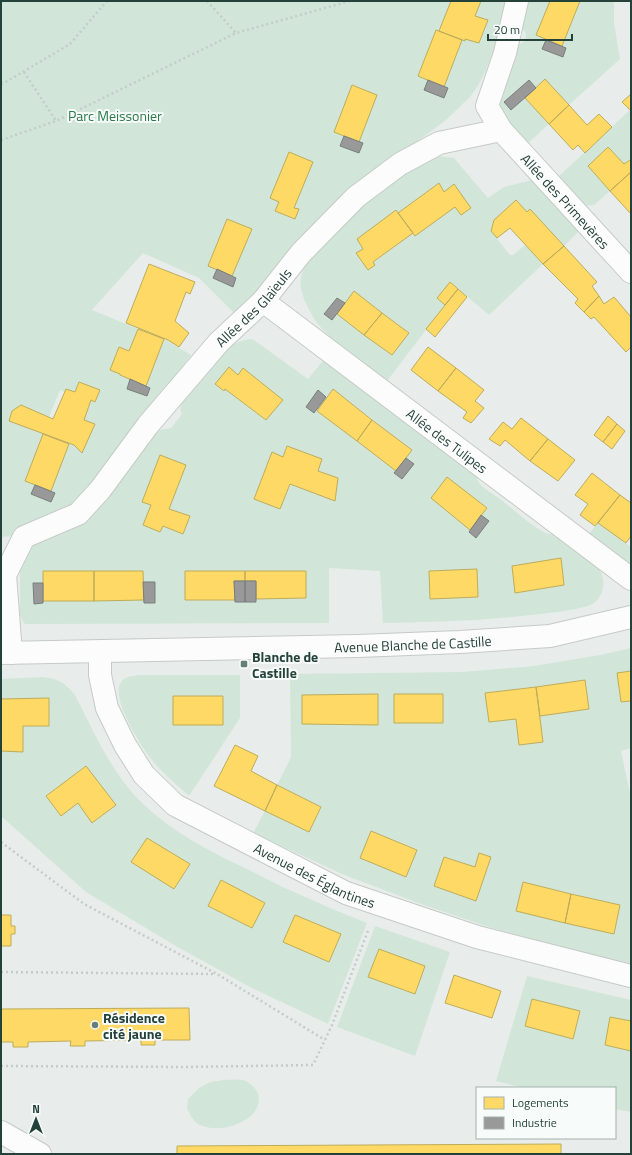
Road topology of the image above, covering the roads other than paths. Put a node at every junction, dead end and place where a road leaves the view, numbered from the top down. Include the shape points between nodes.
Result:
1 (517, 1) edge
2 (501, 130) junction
3 (631, 272) edge
4 (263, 301) junction
5 (631, 579) edge
6 (631, 617) edge
7 (100, 652) junction
8 (6, 653) edge
9 (631, 976) edge
10 (1, 1132) edge
11 (40, 1154) edge

1 - 2 street via 505,53 487,106
2 - 3 street, Allée des Primevères
2 - 4 street, Allée des Glaïeuls via 439,143 400,164 356,197 301,254
4 - 5 street, Allée des Tulipes
4 - 8 street, Allée des Glaïeuls via 219,342 148,425 100,490 78,514 24,537 5,575
6 - 7 street, Avenue Blanche de Castille via 550,636 460,642
7 - 8 street, Avenue Blanche de Castille
7 - 9 street, Avenue des Églantines via 100,675 107,708 125,746 144,775 175,806 346,893 477,937
10 - 11 street

